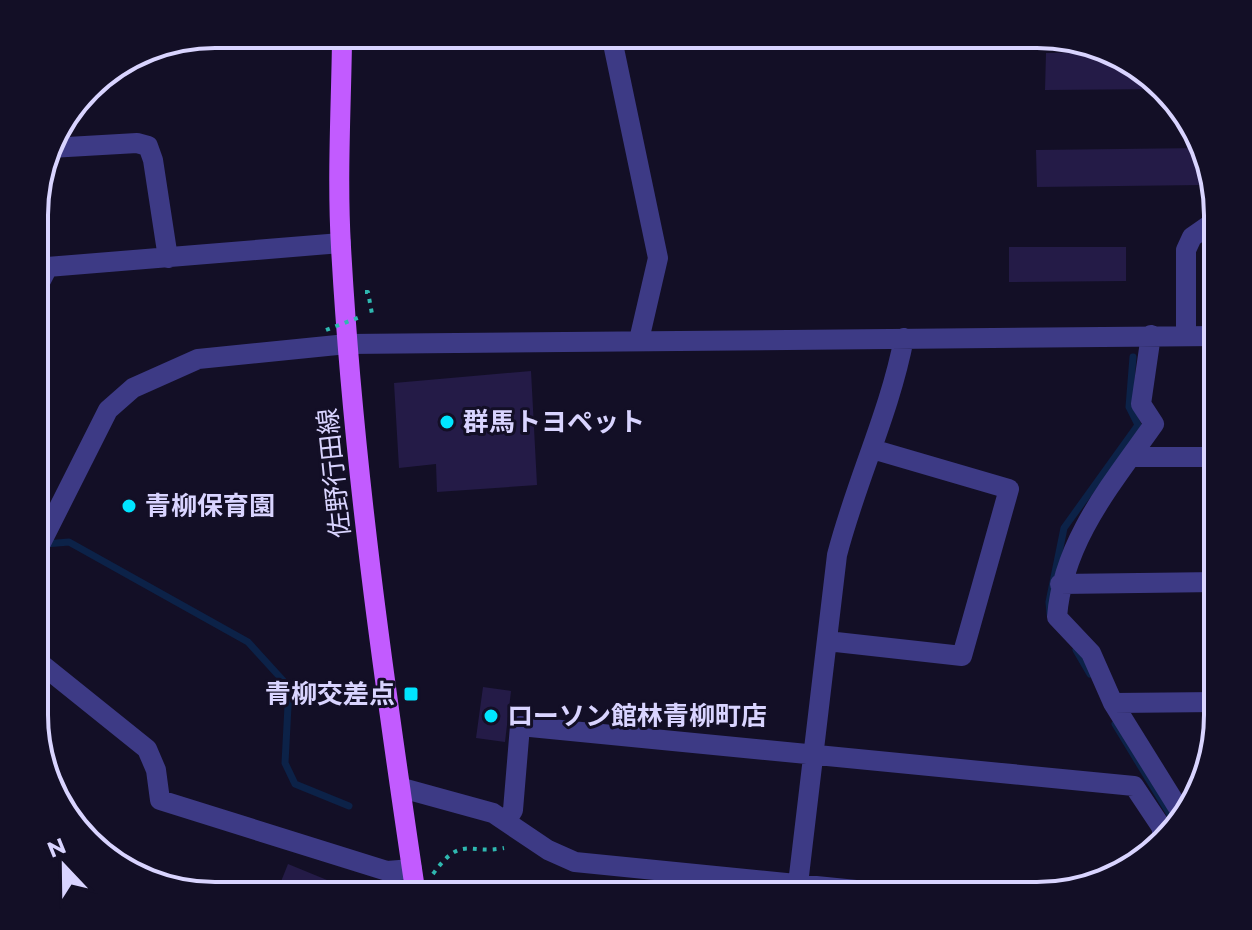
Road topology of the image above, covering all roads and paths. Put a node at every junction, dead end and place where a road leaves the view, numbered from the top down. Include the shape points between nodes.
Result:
1 (342, 48) edge
2 (614, 48) edge
3 (63, 147) edge
4 (1204, 229) edge
5 (341, 243) junction
6 (168, 258) junction
7 (48, 268) edge
8 (360, 317) dead end
9 (326, 330) dead end
10 (1151, 335) junction
11 (1186, 336) junction
12 (1204, 336) edge
13 (904, 338) junction
14 (639, 340) junction
15 (347, 344) junction
16 (872, 449) junction
17 (1131, 457) junction
18 (1204, 457) edge
19 (48, 529) edge
20 (1204, 582) edge
21 (1060, 584) junction
22 (827, 641) junction
23 (48, 669) edge
24 (1204, 702) edge
25 (1113, 703) junction
26 (815, 755) junction
27 (402, 788) junction
28 (1177, 806) edge
29 (507, 820) junction
30 (1161, 827) edge
31 (531, 838) junction
32 (421, 873) junction
33 (419, 882) edge
34 (778, 882) edge
35 (798, 882) edge

1 - 5 main road, 佐野行田線
2 - 14 street via 658,258
3 - 6 street via 148,146
4 - 11 street via 1186,250
5 - 6 street
5 - 15 main road, 佐野行田線
6 - 7 street
8 - 9 path, bridge
10 - 11 street
10 - 13 street
10 - 17 street via 1141,404 1154,424
11 - 12 street
13 - 14 street
13 - 16 street
14 - 15 street
15 - 19 street via 198,359 133,388 108,410
15 - 27 main road, 佐野行田線 via 366,539
16 - 22 street via 837,555
16 - 22 street via 1009,489 962,656
17 - 18 street
17 - 21 street via 1077,536
20 - 21 street
21 - 25 street via 1057,617 1091,653
22 - 26 street
23 - 32 street via 147,749 160,800 387,871
24 - 25 street
25 - 28 street
26 - 29 street via 520,726 513,810
26 - 30 street via 1134,786
26 - 35 street
27 - 29 street
27 - 32 main road, 佐野行田線
29 - 31 street
31 - 32 path via 492,850 459,849
31 - 34 street via 575,862
32 - 33 main road, 佐野行田線

